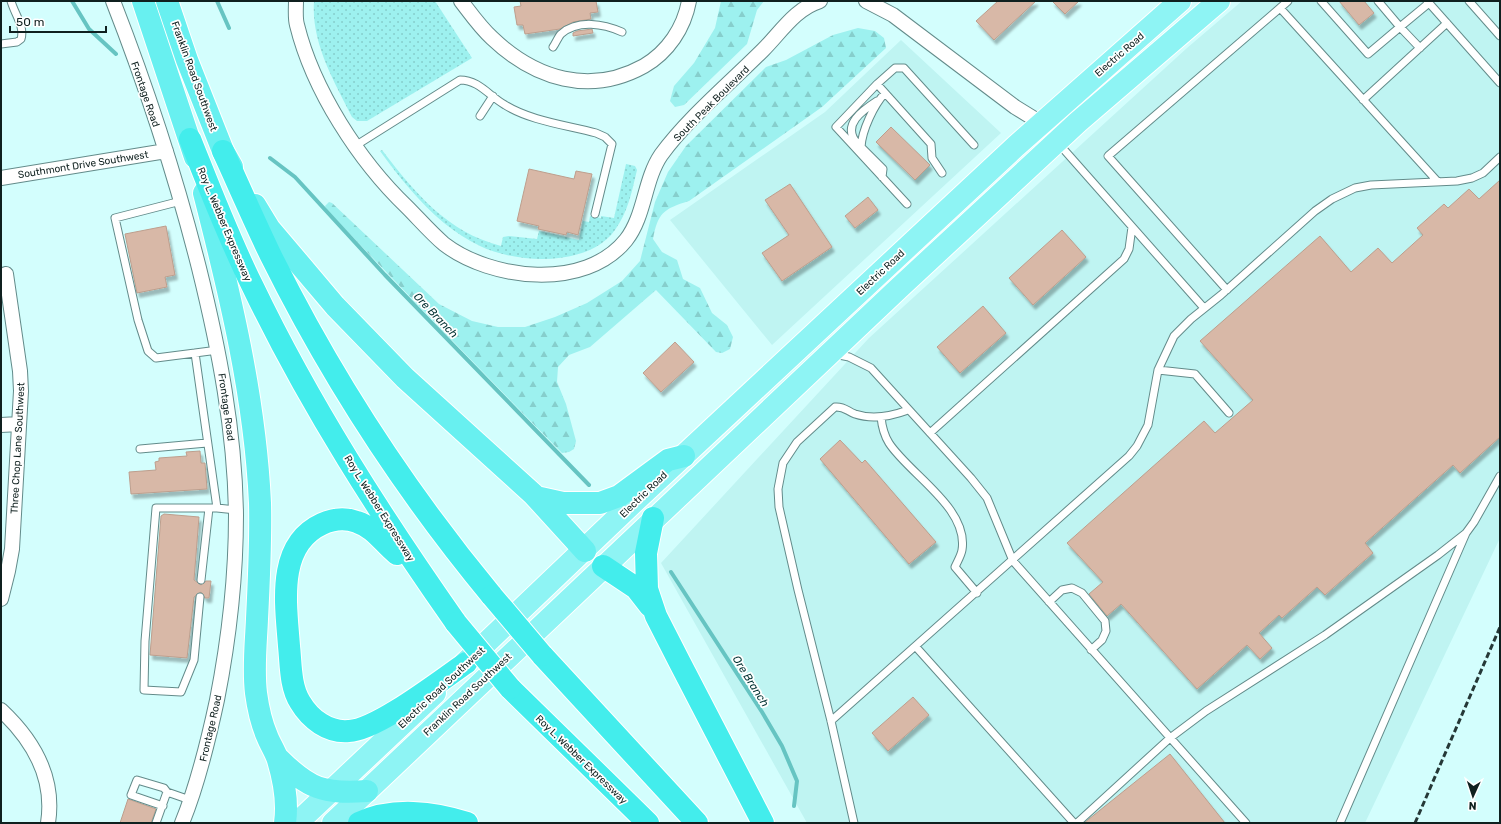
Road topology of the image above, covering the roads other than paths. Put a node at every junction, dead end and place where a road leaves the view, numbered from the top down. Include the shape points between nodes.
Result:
1 (11, 1) edge
2 (113, 1) edge
3 (143, 1) edge
4 (167, 1) edge
5 (296, 1) edge
6 (461, 1) edge
7 (689, 1) edge
8 (820, 1) edge
9 (866, 1) edge
10 (1219, 1) edge
11 (1288, 1) edge
12 (1321, 1) edge
13 (1378, 1) edge
14 (1469, 1) edge
15 (1428, 2) edge
16 (1173, 4) edge
17 (1280, 8) junction
18 (1447, 23) junction
19 (1400, 27) junction
20 (622, 32) dead end
21 (1500, 36) edge
22 (1, 44) edge
23 (553, 48) dead end
24 (1420, 48) junction
25 (1500, 83) edge
26 (877, 84) junction
27 (885, 93) junction
28 (493, 96) junction
29 (1363, 100) junction
30 (878, 102) junction
31 (480, 116) dead end
32 (1041, 123) junction
33 (190, 139) junction
34 (1057, 141) junction
35 (974, 145) dead end
36 (355, 146) junction
37 (861, 147) junction
38 (166, 151) junction
39 (223, 151) junction
40 (1500, 157) edge
41 (942, 173) dead end
42 (882, 177) junction
43 (1, 178) edge
44 (1438, 182) junction
45 (181, 202) junction
46 (907, 204) dead end
47 (594, 214) dead end
48 (1132, 227) junction
49 (6, 274) dead end
50 (1227, 290) junction
51 (1204, 308) junction
52 (218, 350) junction
53 (195, 353) junction
54 (828, 354) junction
55 (1158, 370) junction
56 (908, 410) junction
57 (1229, 413) dead end
58 (881, 417) junction
59 (20, 424) junction
60 (1, 426) edge
61 (930, 433) junction
62 (207, 443) junction
63 (140, 449) dead end
64 (684, 456) junction
65 (1500, 476) edge
66 (536, 497) junction
67 (209, 508) junction
68 (217, 508) junction
69 (236, 510) junction
70 (653, 518) junction
71 (1466, 533) junction
72 (585, 550) junction
73 (1013, 561) junction
74 (603, 566) junction
75 (420, 572) junction
76 (201, 580) dead end
77 (977, 593) junction
78 (200, 597) dead end
79 (1, 599) edge
80 (1049, 602) junction
81 (656, 616) junction
82 (916, 647) junction
83 (1091, 650) junction
84 (466, 663) junction
85 (1, 710) edge
86 (831, 721) junction
87 (1170, 738) junction
88 (278, 758) junction
89 (331, 791) junction
90 (367, 791) junction
91 (167, 792) junction
92 (190, 800) junction
93 (163, 806) junction
94 (48, 823) edge
95 (156, 823) edge
96 (182, 823) edge
97 (285, 823) edge
98 (297, 823) edge
99 (333, 823) edge
100 (359, 823) edge
101 (467, 823) edge
102 (648, 823) edge
103 (697, 823) edge
104 (763, 823) edge
105 (854, 823) edge
106 (1075, 823) edge
107 (1246, 823) edge
108 (1340, 823) edge

1 - 22 lane via 22,35 17,42
2 - 38 street, Frontage Road
3 - 33 highway
4 - 39 highway, Franklin Road Southwest
5 - 36 street, South Peak Boulevard via 297,24 308,57 325,96
6 - 7 street via 491,38 514,57 540,71 572,81 602,82 629,74 656,59 675,38 687,14
8 - 36 street, South Peak Boulevard via 796,15 683,129 660,156 641,209 626,240 605,260 573,273 529,275 486,266 445,244 396,196
9 - 32 street via 893,15 1015,107
10 - 34 main road
11 - 17 lane
12 - 19 lane via 1368,54
13 - 19 lane
14 - 21 lane
15 - 18 lane
15 - 19 lane
16 - 32 main road, Electric Road
17 - 29 lane
17 - 50 lane via 1108,156
18 - 24 lane
18 - 25 lane
19 - 24 lane
20 - 23 lane via 606,25 572,27 560,34
24 - 29 lane
26 - 27 lane
26 - 35 lane via 895,68 904,68
26 - 42 lane via 836,127
27 - 30 lane
27 - 41 lane via 931,144 932,158
28 - 31 lane
28 - 36 lane via 476,83 460,80
28 - 47 lane via 526,116 596,133 612,144
29 - 44 lane
30 - 37 lane via 864,131
30 - 37 lane via 864,109 854,120 852,137
32 - 34 street
32 - 64 main road, Electric Road
33 - 75 highway, Roy L. Webber Expressway via 221,217 276,332 341,446
33 - 88 highway via 238,336 252,414 260,503 260,564 254,668 262,723
34 - 48 lane
34 - 54 main road
37 - 42 lane via 883,169
38 - 43 street, Southmont Drive Southwest
38 - 45 street, Frontage Road
39 - 66 highway, Franklin Road Southwest via 268,228 334,306 405,378
39 - 103 highway, bridge via 271,256 312,333 389,458 456,552 492,596 542,655
40 - 44 lane via 1483,173 1472,178
42 - 46 lane
44 - 50 lane via 1371,185 1355,188 1332,199 1315,211
45 - 52 street, Frontage Road
45 - 53 lane via 115,218 138,320 148,350 156,358
48 - 51 lane
48 - 61 lane via 1129,249 1124,259
49 - 59 street, Three Chop Lane Southwest via 20,371
50 - 51 lane
51 - 55 lane via 1174,336
52 - 53 lane
52 - 69 street, Frontage Road via 228,414
53 - 62 lane
54 - 56 lane via 849,357 871,368
54 - 70 main road
55 - 57 lane via 1195,374
55 - 73 lane via 1148,425 1137,446
56 - 58 lane
56 - 61 lane
58 - 77 lane via 882,430 890,444 952,512 961,534 962,550 955,567
58 - 86 lane via 855,414 841,406 835,407 797,442 783,462 780,472 779,507
59 - 60 street
59 - 79 street, Three Chop Lane Southwest via 12,549
61 - 73 lane via 987,498
62 - 63 lane
62 - 68 lane
64 - 66 highway via 668,460 619,496 600,503 563,503
64 - 72 main road, Electric Road
65 - 71 lane
66 - 72 highway, Franklin Road Southwest
67 - 68 lane
67 - 76 lane
67 - 78 lane via 156,508 145,641 144,690 181,692 194,660
68 - 69 lane
69 - 92 street, Frontage Road via 235,565 224,666 211,728
70 - 74 main road
70 - 81 highway via 646,553 646,583
71 - 87 lane via 1438,556 1325,635 1206,711
71 - 108 lane
72 - 74 main road
72 - 84 main road, Electric Road Southwest
73 - 77 lane
73 - 80 lane
74 - 81 highway via 636,588
74 - 90 main road, Franklin Road Southwest
75 - 84 highway via 391,550 381,537 369,528 350,520 326,522 303,536 289,564 286,580 293,686 299,701 316,721 328,728 350,731 382,719
75 - 102 highway, Roy L. Webber Expressway, bridge via 456,623 510,688
77 - 82 lane
80 - 83 lane
80 - 83 lane via 1062,590 1072,588 1082,593 1105,621 1106,631 1102,640
81 - 104 highway
82 - 86 lane
82 - 106 lane
83 - 87 lane
84 - 89 main road, Electric Road Southwest
85 - 94 street via 29,741 39,759 46,776 49,794
86 - 105 lane
87 - 106 lane
87 - 107 lane
88 - 89 highway via 303,781
88 - 97 highway via 286,807
89 - 90 highway
89 - 98 main road, Electric Road Southwest
90 - 99 main road, Franklin Road Southwest
91 - 92 lane
91 - 93 lane
91 - 93 lane via 164,788 137,780 131,795
92 - 96 street, Frontage Road
93 - 95 lane
100 - 101 highway via 381,816 406,813 429,814

